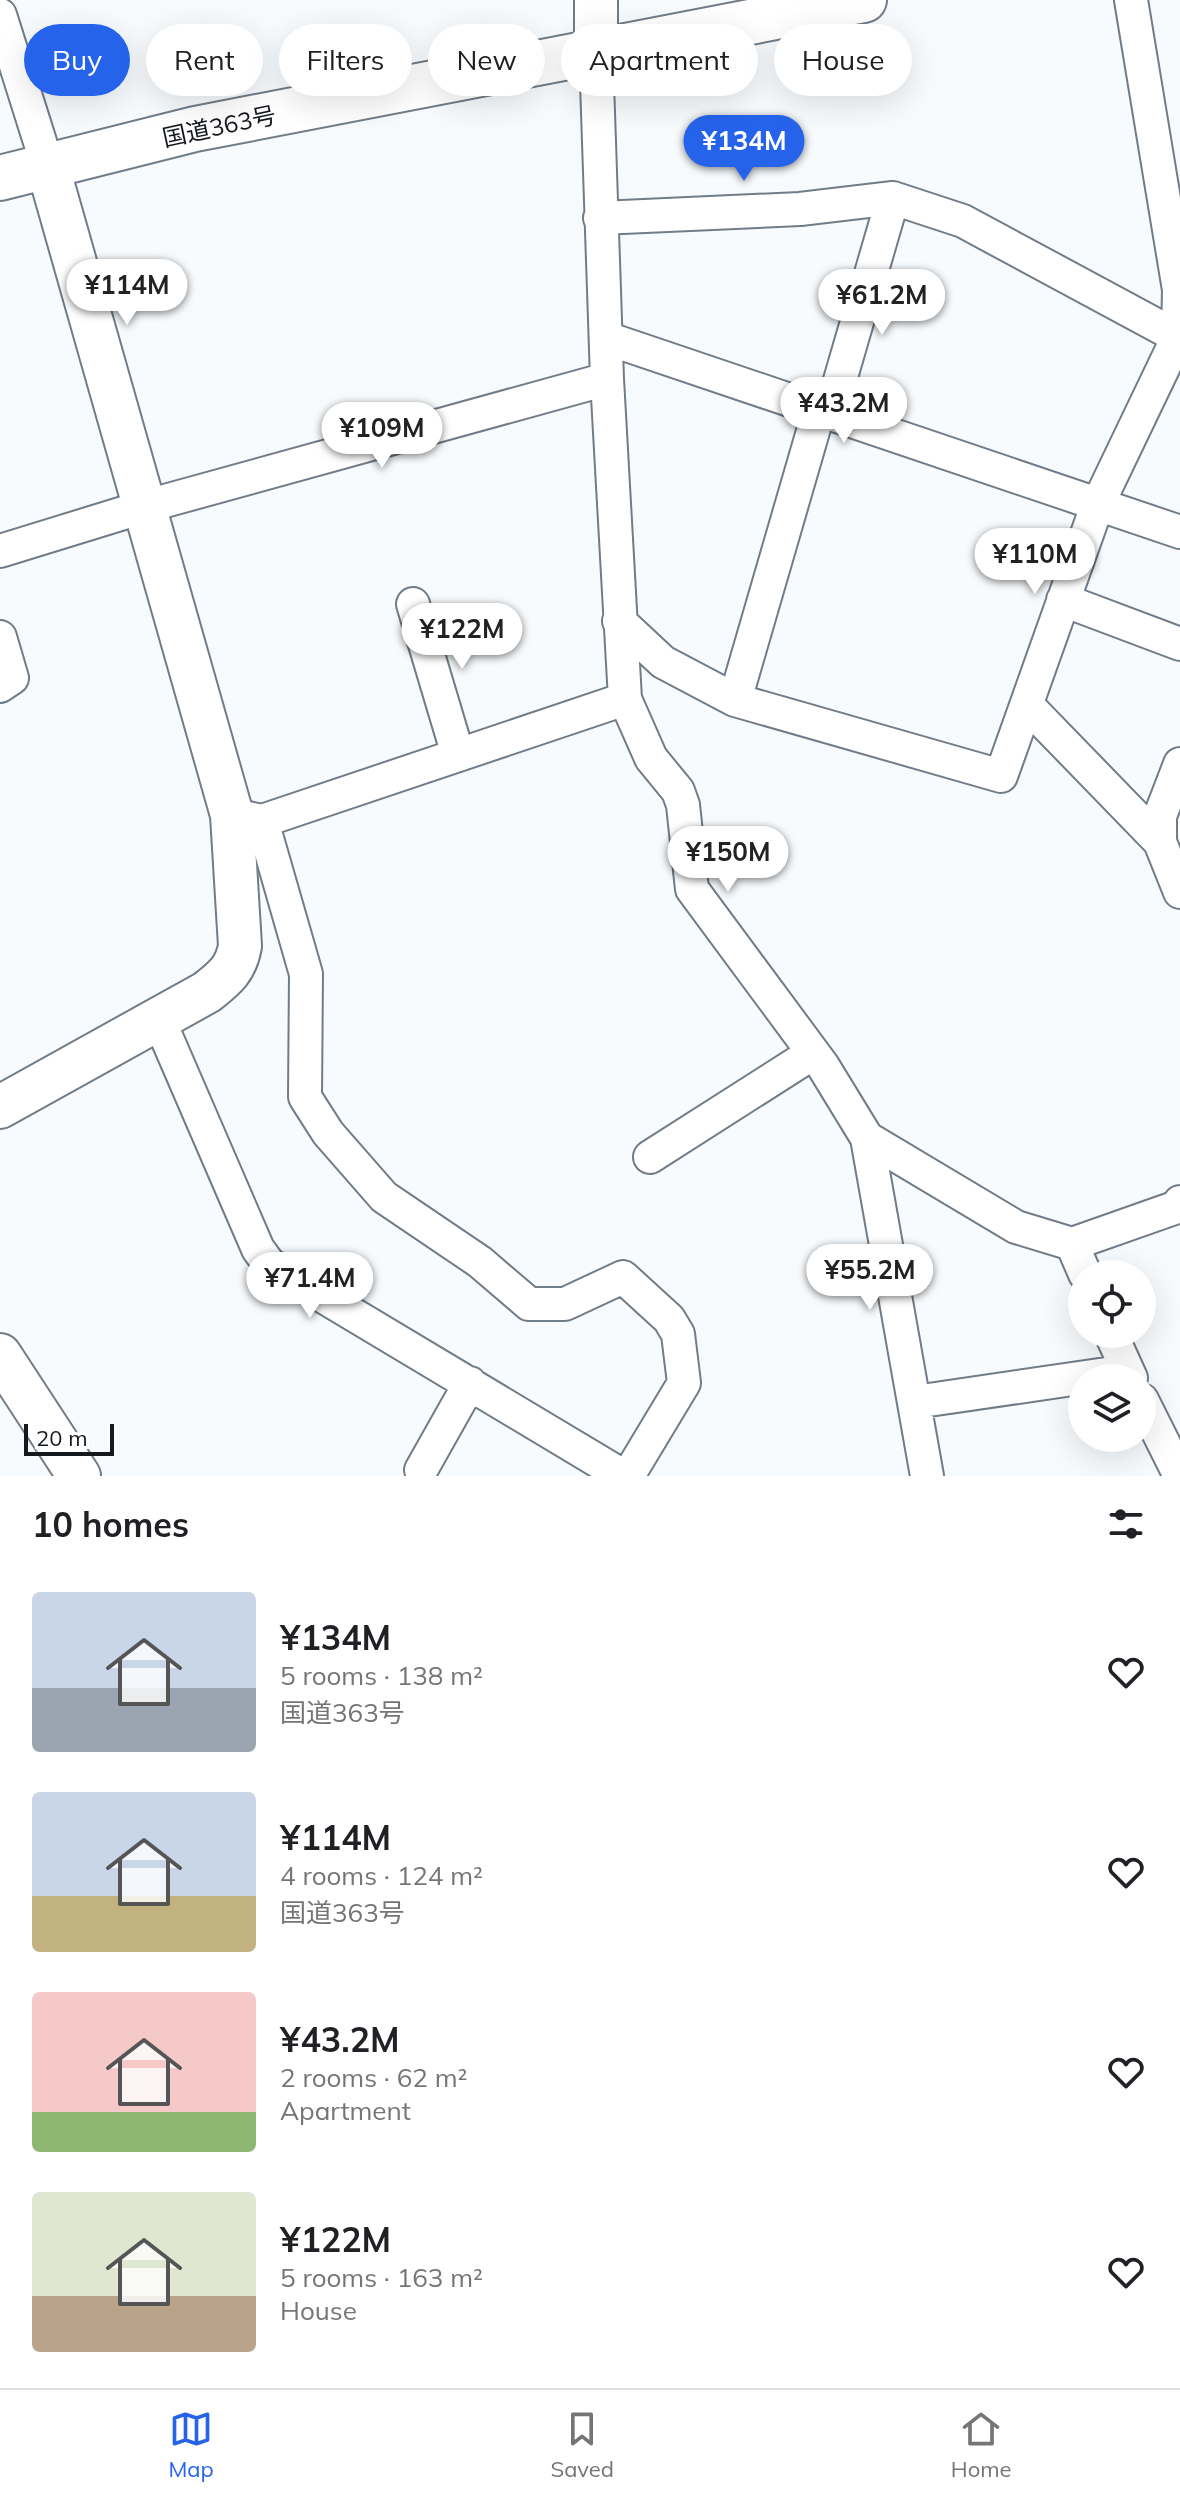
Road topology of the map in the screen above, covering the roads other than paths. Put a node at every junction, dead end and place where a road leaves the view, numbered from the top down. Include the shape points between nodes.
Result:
1 (596, 0) edge
2 (864, 0) edge
3 (1131, 0) edge
4 (0, 15) edge
5 (596, 24) edge
6 (743, 24) edge
7 (561, 60) edge
8 (597, 96) edge
9 (47, 164) junction
10 (0, 178) edge
11 (893, 198) junction
12 (600, 218) junction
13 (606, 338) junction
14 (1179, 338) edge
15 (607, 379) junction
16 (824, 408) junction
17 (1097, 506) junction
18 (143, 507) junction
19 (1180, 532) edge
20 (0, 551) edge
21 (1063, 600) junction
22 (413, 604) dead end
23 (619, 621) junction
24 (0, 637) edge
25 (1180, 644) edge
26 (0, 686) edge
27 (625, 699) junction
28 (735, 700) junction
29 (1027, 705) junction
30 (458, 755) junction
31 (1180, 764) edge
32 (247, 818) junction
33 (1160, 842) junction
34 (1180, 892) edge
35 (159, 1020) junction
36 (813, 1053) junction
37 (0, 1107) edge
38 (867, 1138) junction
39 (650, 1157) dead end
40 (1179, 1207) edge
41 (1072, 1244) junction
42 (1079, 1260) edge
43 (0, 1355) edge
44 (1068, 1382) edge
45 (470, 1383) junction
46 (915, 1402) junction
47 (1156, 1428) edge
48 (421, 1470) dead end
49 (79, 1476) edge
50 (625, 1476) edge
51 (927, 1476) edge
52 (1180, 1476) edge

1 - 5 street
2 - 6 highway, 国道363号
3 - 14 street via 1179,290
4 - 9 street
7 - 9 highway, 国道363号 via 195,129
8 - 12 street
9 - 10 highway, 国道363号
9 - 18 street
11 - 12 street via 800,209
11 - 14 street via 963,221
11 - 16 street via 834,401
12 - 13 street
13 - 15 street
13 - 16 street
14 - 17 street
15 - 18 street
15 - 23 street
16 - 17 street
16 - 28 street
17 - 19 street
17 - 21 street
18 - 20 street
18 - 32 street
21 - 25 street
21 - 29 street
22 - 30 street
23 - 27 street
23 - 28 street via 663,662
24 - 26 street via 12,678
27 - 30 street
27 - 36 street via 651,758 683,805 692,889
28 - 29 street via 1001,776
29 - 33 street
30 - 32 street
31 - 33 street via 1160,816
32 - 35 street via 237,962 207,992
32 - 50 street via 306,974 305,1097 328,1133 384,1197 480,1262 529,1304 565,1304 623,1277 678,1334 684,1383
33 - 34 street
35 - 37 street
35 - 45 street via 269,1264
36 - 38 street
36 - 39 street
38 - 41 street via 1016,1227
38 - 46 street
40 - 41 street
41 - 42 street
43 - 49 street
44 - 46 street
45 - 48 street
45 - 50 street
46 - 51 street
47 - 52 street

